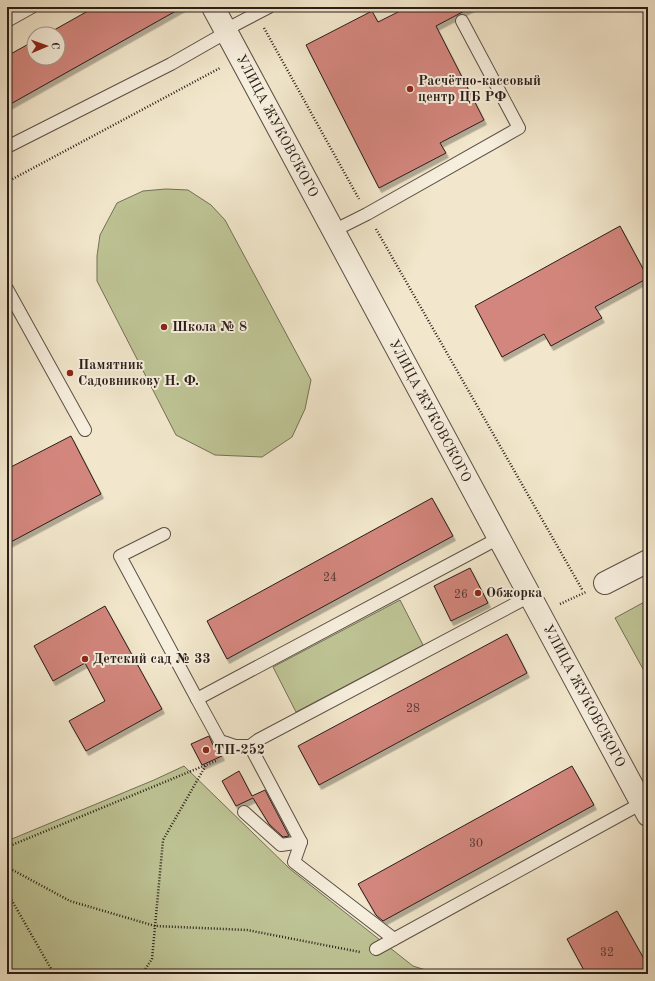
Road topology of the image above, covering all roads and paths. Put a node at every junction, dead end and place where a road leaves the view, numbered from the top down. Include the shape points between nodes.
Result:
1 (32, 7) edge
2 (213, 7) edge
3 (269, 7) edge
4 (256, 14) junction
5 (7, 21) edge
6 (462, 21) dead end
7 (226, 31) junction
8 (222, 67) dead end
9 (7, 147) edge
10 (7, 182) edge
11 (367, 214) junction
12 (333, 231) junction
13 (7, 289) edge
14 (85, 430) dead end
15 (164, 534) dead end
16 (499, 538) junction
17 (648, 561) edge
18 (605, 584) joint
19 (584, 593) junction
20 (535, 605) junction
21 (197, 699) junction
22 (250, 746) junction
23 (206, 765) junction
24 (645, 809) edge
25 (244, 812) dead end
26 (301, 842) junction
27 (7, 847) edge
28 (7, 867) edge
29 (7, 892) edge
30 (155, 926) junction
31 (394, 939) junction
32 (376, 949) joint
33 (54, 974) edge
34 (142, 974) edge

1 - 5 lane
2 - 7 street, УЛИЦА ЖУКОВСКОГО
3 - 4 lane
4 - 7 lane
4 - 11 path
6 - 11 lane via 519,128
7 - 9 lane via 171,64
7 - 12 street, УЛИЦА ЖУКОВСКОГО
8 - 10 path
11 - 12 lane
11 - 19 path
12 - 16 street, УЛИЦА ЖУКОВСКОГО
13 - 14 lane
15 - 21 lane via 120,556
16 - 20 street, УЛИЦА ЖУКОВСКОГО
16 - 21 lane
17 - 18 street
18 - 19 path
19 - 20 path
20 - 22 lane via 265,736
20 - 24 street, УЛИЦА ЖУКОВСКОГО
21 - 22 lane via 220,741 234,746
22 - 23 path
22 - 26 lane
23 - 27 path
23 - 30 path via 164,840
24 - 31 lane
25 - 26 lane via 281,845
26 - 31 lane via 294,862
28 - 30 path via 70,901
29 - 33 path
30 - 32 path via 247,930 366,953
30 - 34 path via 152,959
31 - 32 lane

